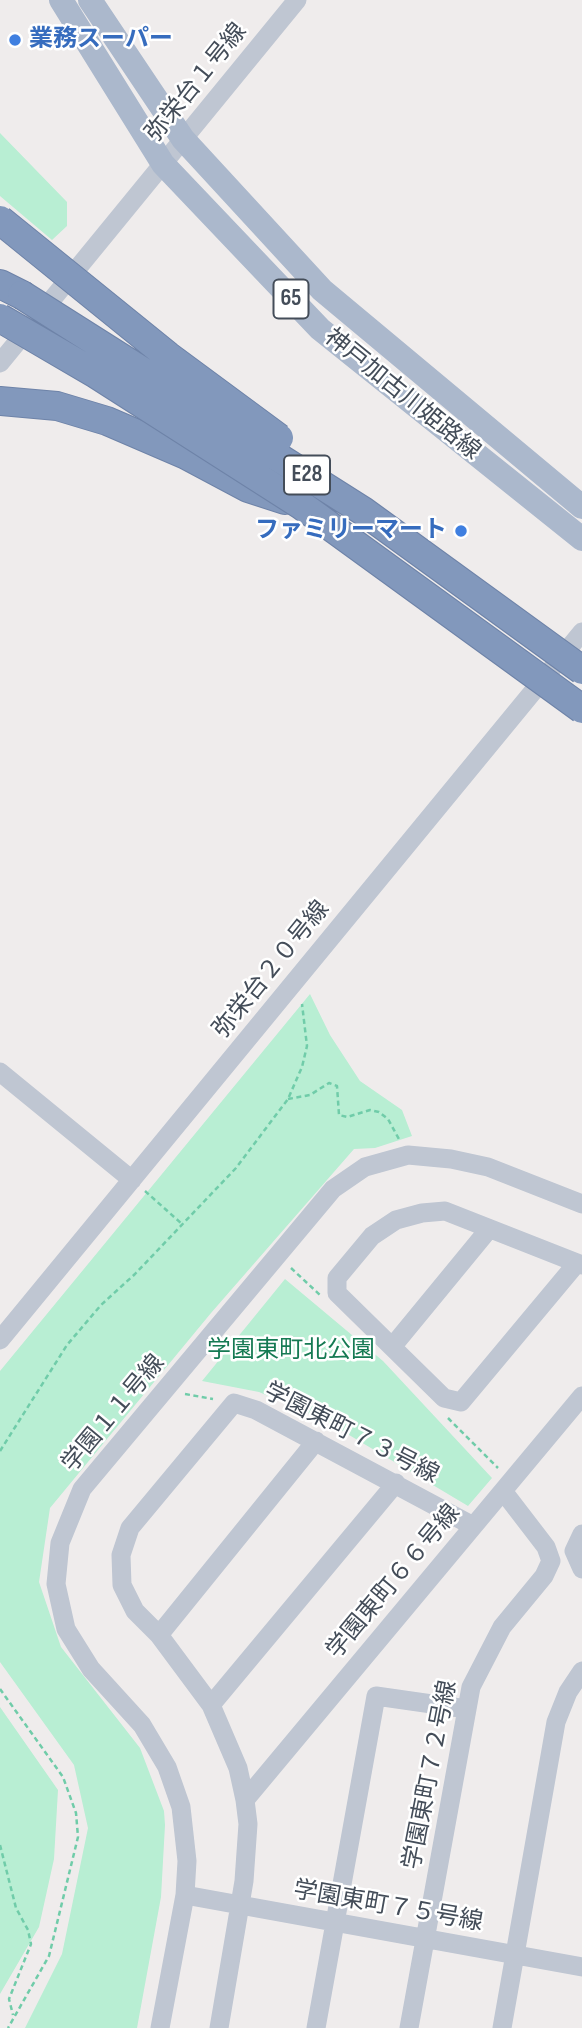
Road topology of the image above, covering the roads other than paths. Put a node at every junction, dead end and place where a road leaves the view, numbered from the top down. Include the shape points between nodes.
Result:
1 (61, 0) edge
2 (90, 0) edge
3 (297, 0) edge
4 (183, 139) junction
5 (163, 164) junction
6 (0, 220) edge
7 (11, 289) edge
8 (0, 318) edge
9 (0, 363) edge
10 (0, 401) edge
11 (301, 505) junction
12 (582, 507) edge
13 (363, 511) junction
14 (582, 540) edge
15 (582, 632) edge
16 (582, 670) edge
17 (582, 709) edge
18 (0, 1072) edge
19 (132, 1180) junction
20 (582, 1204) edge
21 (489, 1229) junction
22 (580, 1264) edge
23 (0, 1340) edge
24 (392, 1347) junction
25 (582, 1396) edge
26 (316, 1441) junction
27 (396, 1483) junction
28 (507, 1486) junction
29 (473, 1526) junction
30 (582, 1534) edge
31 (582, 1569) edge
32 (159, 1635) junction
33 (582, 1671) edge
34 (211, 1705) junction
35 (467, 1709) junction
36 (245, 1800) junction
37 (185, 1895) junction
38 (240, 1905) junction
39 (335, 1922) junction
40 (425, 1939) junction
41 (514, 1955) junction
42 (582, 1967) edge
43 (160, 2028) edge
44 (219, 2028) edge
45 (316, 2028) edge
46 (409, 2028) edge
47 (502, 2028) edge

1 - 5 main road, 神戸加古川姫路線 / 65
2 - 4 main road, 神戸加古川姫路線 / 65
3 - 4 street, 弥栄台１号線
4 - 5 street, 弥栄台１号線
4 - 12 main road, 神戸加古川姫路線 / 65 via 322,290
5 - 9 street
5 - 14 main road, 神戸加古川姫路線 / 65 via 320,329
6 - 13 highway, bridge via 168,356 310,460
7 - 13 highway, E28, bridge
8 - 11 highway, E28, bridge
10 - 11 highway, bridge via 57,406 107,421 248,488
11 - 17 highway, E28, bridge
13 - 16 highway, E28, bridge
15 - 19 street, 弥栄台２０号線
18 - 19 street
19 - 23 street, 弥栄台２０号線
20 - 37 street, 学園１１号線 via 488,1167 451,1159 408,1155 365,1167 333,1189 82,1489 60,1544 56,1584 66,1629 91,1669 142,1725 167,1767 181,1807 187,1861
21 - 22 street
21 - 24 street
21 - 24 street via 445,1211 396,1220 372,1236 337,1278 337,1293
22 - 24 street via 461,1402 444,1398
25 - 28 street, 学園東町６６号線
26 - 27 street, 学園東町７３号線
26 - 32 street
26 - 32 street, 学園東町７３号線 via 233,1403 130,1528 121,1555 122,1585 135,1611
27 - 29 street, 学園東町７３号線
27 - 34 street
28 - 29 street, 学園東町６６号線
28 - 35 street, 学園東町７２号線 via 551,1561 483,1658
29 - 36 street, 学園東町６６号線
30 - 31 street via 574,1551
32 - 34 street, 学園東町７３号線
33 - 41 street via 556,1722
34 - 36 street, 学園東町７３号線 via 238,1768
35 - 39 street via 376,1696
35 - 40 street, 学園東町７２号線
36 - 38 street, 学園東町７３号線 via 247,1851
37 - 38 street, 学園東町７５号線
37 - 43 street, 学園１１号線
38 - 39 street, 学園東町７５号線
38 - 44 street, 学園東町７３号線
39 - 40 street, 学園東町７５号線
39 - 45 street
40 - 41 street, 学園東町７５号線
40 - 46 street, 学園東町７２号線
41 - 42 street, 学園東町７５号線
41 - 47 street

